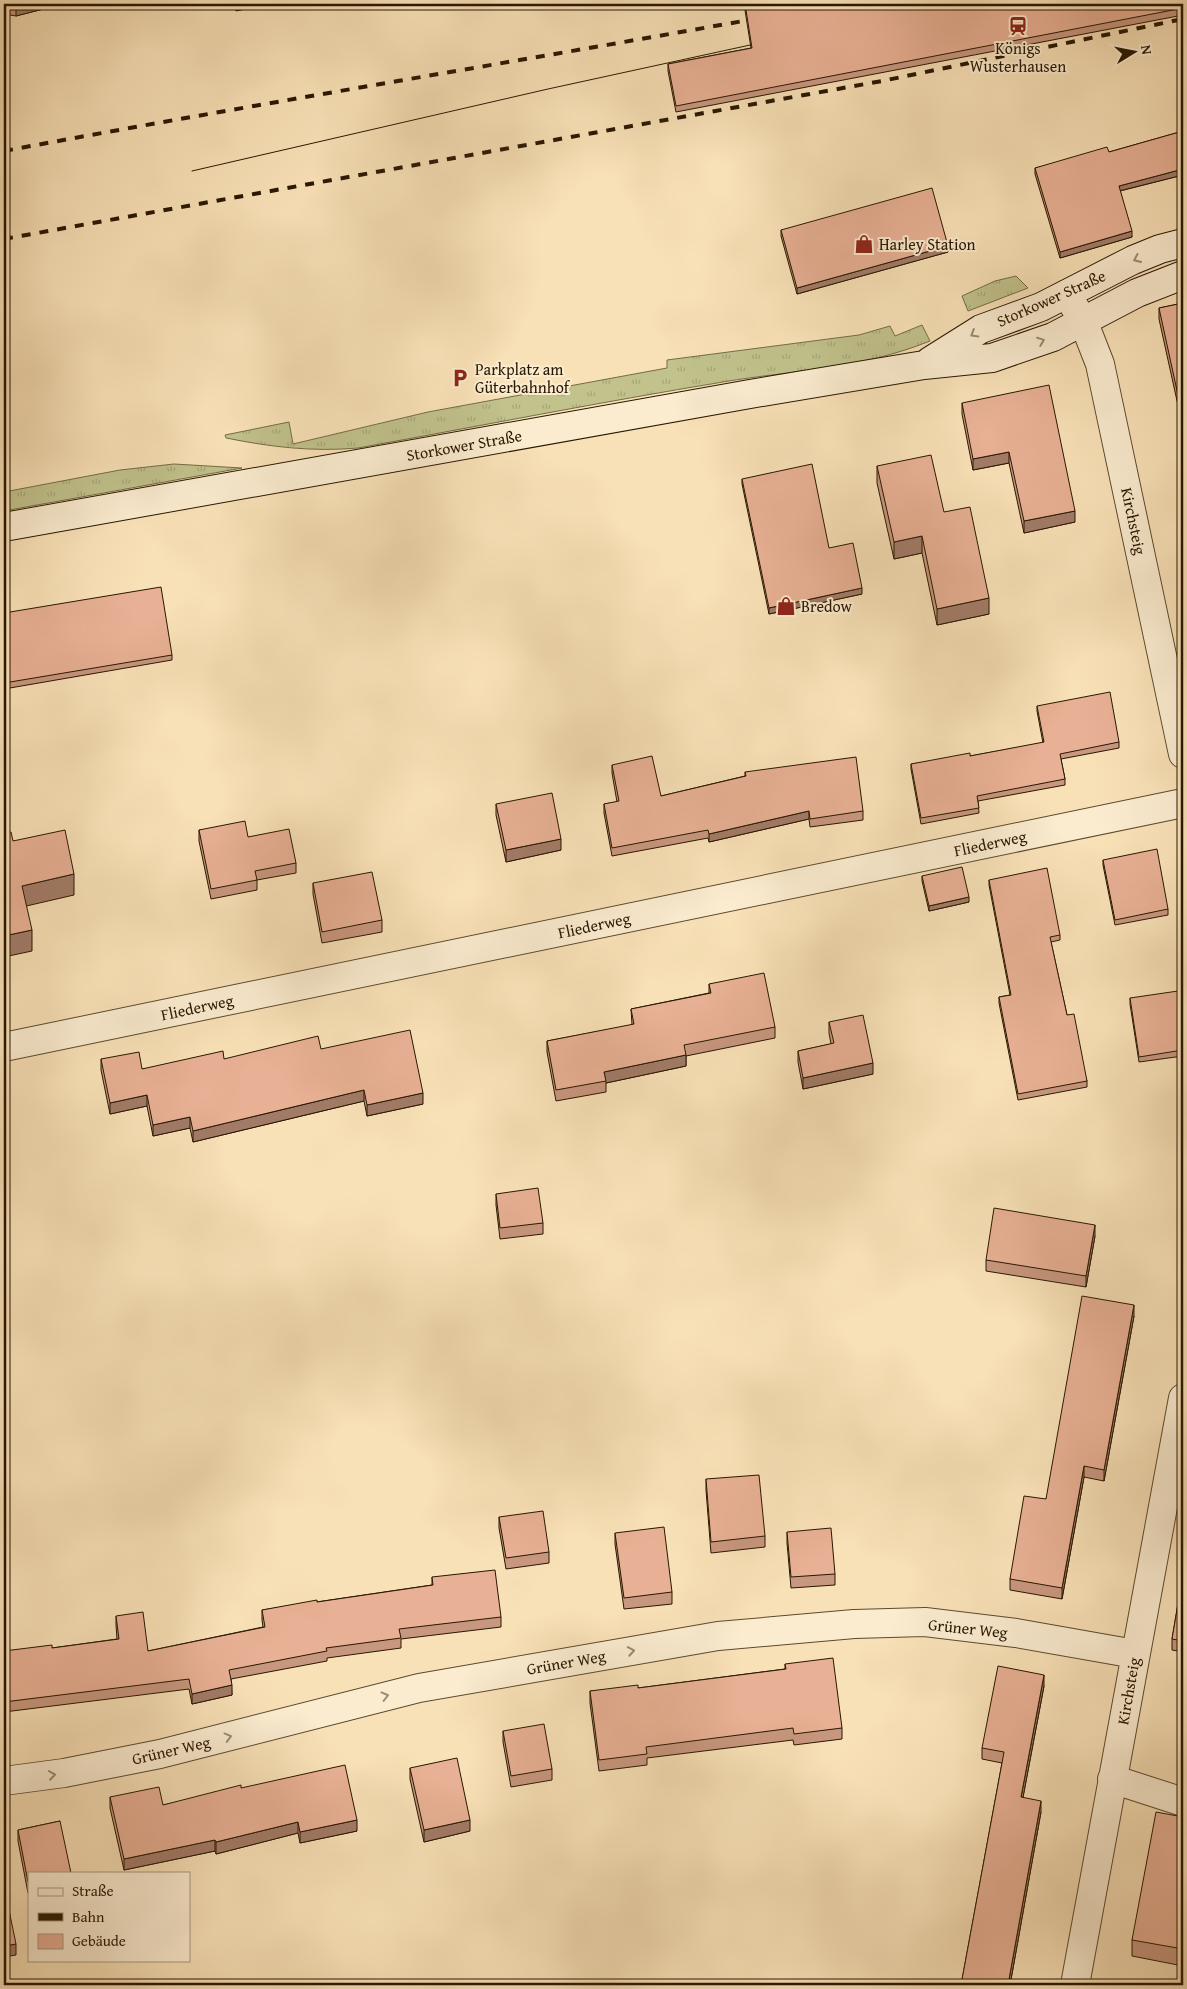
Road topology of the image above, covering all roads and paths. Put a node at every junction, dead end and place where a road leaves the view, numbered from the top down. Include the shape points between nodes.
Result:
1 (1183, 243) edge
2 (1183, 275) edge
3 (1067, 294) junction
4 (1084, 323) junction
5 (924, 364) junction
6 (4, 527) edge
7 (1183, 754) edge
8 (1183, 803) edge
9 (4, 1047) edge
10 (1183, 1398) edge
11 (1135, 1654) junction
12 (1112, 1779) junction
13 (4, 1781) edge
14 (1183, 1802) edge
15 (1075, 1985) edge

1 -> 3 street, Storkower Straße via 1132,260
2 - 4 street, Storkower Straße via 1137,293
3 - 4 street, Kirchsteig
3 -> 5 street, Storkower Straße via 981,330
5 -> 4 street, Storkower Straße via 992,358
4 - 7 street, Kirchsteig via 1100,364
5 - 6 street, Storkower Straße
8 - 9 street, Fliederweg
10 - 11 street, Kirchsteig
11 - 12 street, Kirchsteig
13 -> 11 street, Grüner Weg via 160,1754 419,1688 718,1636 854,1624 925,1622 1016,1633
12 - 14 street
12 - 15 street, Kirchsteig

